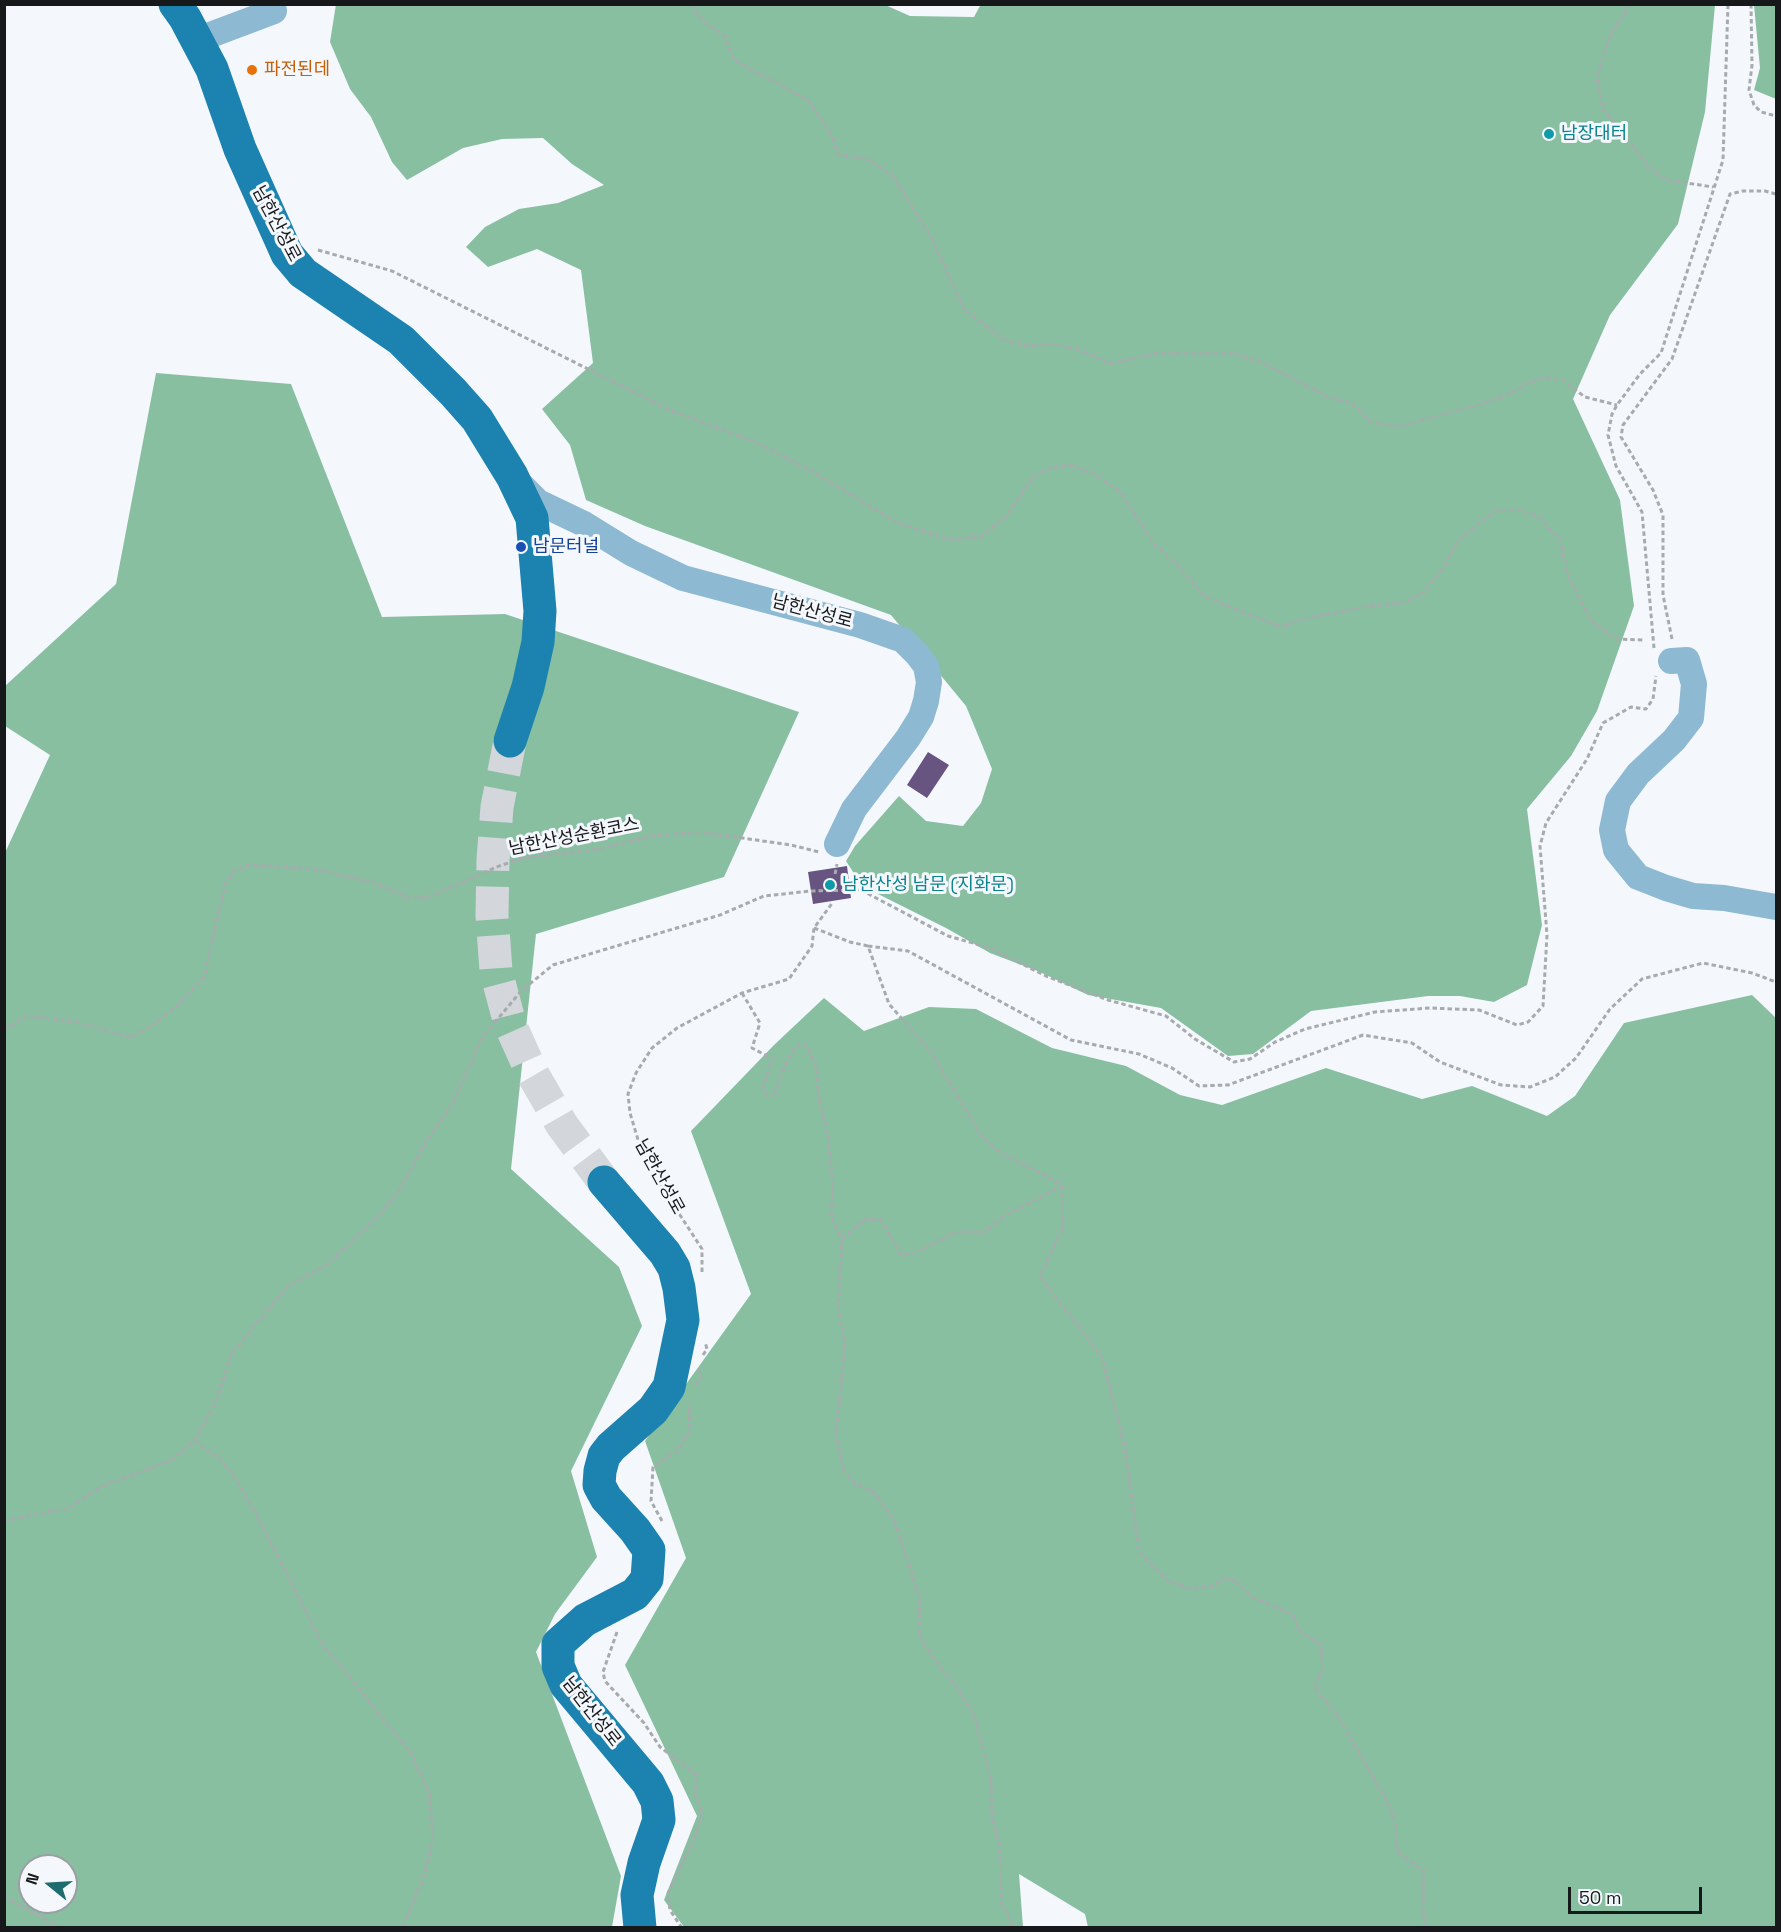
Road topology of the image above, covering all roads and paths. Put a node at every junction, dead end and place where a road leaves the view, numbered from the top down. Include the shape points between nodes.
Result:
1 (175, 4) edge
2 (272, 4) edge
3 (691, 4) edge
4 (1630, 4) edge
5 (1728, 4) edge
6 (1751, 4) edge
7 (197, 40) junction
8 (1776, 116) edge
9 (1713, 187) junction
10 (1776, 194) edge
11 (345, 256) dead end
12 (1617, 405) junction
13 (512, 476) junction
14 (1643, 640) dead end
15 (1667, 662) junction
16 (510, 741) tunnel mouth
17 (832, 850) joint
18 (833, 902) dead end
19 (1776, 907) edge
20 (814, 928) junction
21 (868, 946) junction
22 (1776, 982) edge
23 (742, 993) junction
24 (4, 1029) edge
25 (604, 1182) tunnel mouth
26 (1062, 1186) junction
27 (842, 1239) junction
28 (679, 1288) junction
29 (704, 1335) dead end
30 (692, 1392) dead end
31 (688, 1397) dead end
32 (194, 1441) junction
33 (4, 1521) edge
34 (664, 1531) dead end
35 (616, 1635) dead end
36 (4, 1897) edge
37 (62, 1928) edge
38 (402, 1928) edge
39 (640, 1928) edge
40 (682, 1928) edge
41 (1014, 1928) edge
42 (1425, 1928) edge

1 - 7 main road, 남한산성로
2 - 7 lane via 274,11
3 - 12 path via 703,22 725,36 734,60 808,100 832,135 838,154 870,160 893,176 932,239 964,309 1004,340 1081,350 1110,364 1158,353 1233,353 1263,363 1328,397 1351,403 1372,422 1397,427 1485,403 1546,378 1561,379 1585,397
4 - 9 path via 1609,38 1597,78 1603,109 1650,168 1667,180
5 - 9 path via 1723,160
6 - 8 path via 1749,90 1761,112
7 - 13 main road, 남한산성로 via 287,254 303,273 408,347 477,419
9 - 12 path via 1661,353
10 - 15 path via 1730,194 1672,359 1623,426 1621,437 1653,490 1663,515 1664,595 1672,642
11 - 14 path via 392,271 672,411 753,441 896,522 950,540 980,537 1007,516 1033,477 1050,468 1070,465 1095,474 1120,492 1156,546 1205,597 1281,627 1303,619 1406,602 1423,593 1442,570 1457,542 1479,523 1496,511 1519,510 1538,516 1560,539 1568,576 1591,621 1616,639
12 - 15 path via 1608,435 1616,466 1642,512
13 - 16 main road, 남한산성로 via 532,518 540,611 528,687
13 - 17 lane, 남한산성로 via 538,502 683,578 860,625 903,640 917,654 926,666 929,682 921,717 854,809
15 - 19 lane via 1694,684 1691,718 1618,801 1612,830 1616,850 1638,877 1666,888 1694,896
15 - 32 path, bridge via 1646,710 1631,707 1603,723 1587,759 1546,823 1540,846 1547,935 1543,1006 1528,1022 1517,1025 1479,1010 1375,1012 1305,1029 1275,1041 1250,1059 1234,1062 1166,1016 1108,1000 1046,976 990,948 948,936 861,890 764,896 720,915 553,965 521,991 482,1038 453,1103 425,1143 401,1188 376,1219 325,1266 287,1287 232,1353 216,1402
17 - 24 path, 남한산성순환코스 via 700,832 652,836 600,849 524,858 431,896 411,899 375,883 313,869 249,865 234,871 225,885 204,977 154,1024 131,1038 77,1022 28,1016
18 - 20 path
20 - 21 path
20 - 23 path via 812,946 789,979
21 - 22 path via 908,951 1071,1040 1139,1054 1172,1068 1199,1086 1228,1085 1363,1035 1412,1043 1440,1062 1501,1085 1530,1087 1555,1077 1576,1058 1610,1009 1642,979 1703,963
21 - 26 path via 889,1004 932,1053 981,1136 1002,1154
23 - 27 path via 760,1023 752,1048 773,1059 763,1086 767,1097 774,1096 787,1060 799,1044 806,1045 816,1066 833,1186 831,1217
23 - 28 path, 남한산성로 via 677,1028 652,1048 628,1094 639,1143 656,1178 702,1249 701,1284
25 - 28 main road, 남한산성로 via 665,1253
26 - 27 path via 1006,1215 984,1232 957,1232 901,1256 881,1220 865,1219
26 - 42 path via 1064,1227 1040,1276 1102,1357 1125,1449 1139,1552 1167,1580 1190,1589 1211,1586 1226,1578 1234,1580 1252,1597 1293,1615 1301,1633 1320,1644 1323,1670 1314,1688 1335,1712 1387,1801 1396,1823 1397,1852 1424,1871
27 - 41 path via 838,1306 845,1344 836,1435 844,1471 855,1484 874,1492 895,1522 920,1599 919,1632 926,1648 974,1715 991,1779 992,1816 1000,1846 1001,1902
28 - 39 main road, 남한산성로 via 683,1320 669,1387 653,1410 610,1447 600,1471 599,1485 606,1498 649,1550 647,1579 635,1594 585,1620 558,1644 558,1666 566,1685 648,1783 657,1801 659,1820 637,1895
29 - 30 path via 707,1349 698,1362 701,1377
31 - 34 path via 690,1430 678,1450 653,1467 651,1501
32 - 33 path via 172,1460 102,1486 69,1508
32 - 38 path via 221,1460 234,1476 323,1645 411,1753 429,1792 433,1838 424,1877
35 - 40 path via 603,1672 605,1680 660,1747 698,1774 695,1794 702,1812 695,1837 668,1893 670,1910
36 - 37 path

